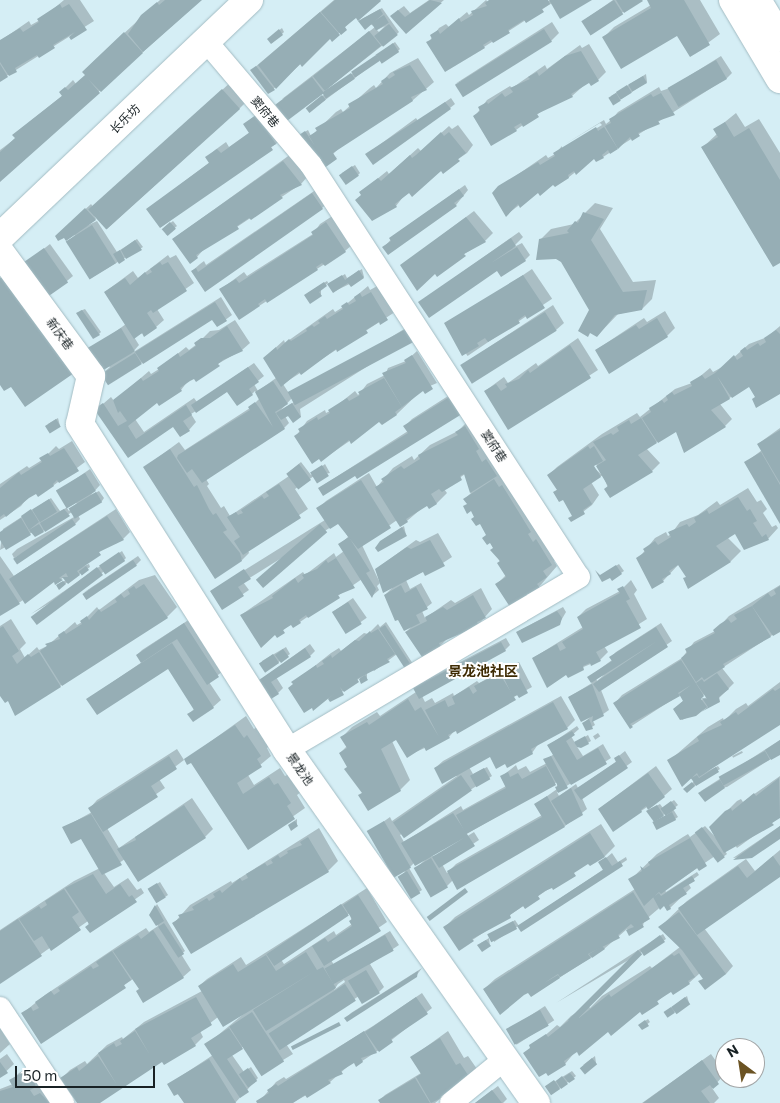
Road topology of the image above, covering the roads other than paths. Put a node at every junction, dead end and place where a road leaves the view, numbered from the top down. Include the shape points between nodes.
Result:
1 (249, 0) edge
2 (733, 0) edge
3 (757, 0) edge
4 (780, 38) edge
5 (206, 42) junction
6 (780, 79) edge
7 (0, 237) edge
8 (0, 252) edge
9 (80, 424) joint
10 (286, 750) junction
11 (0, 1008) edge
12 (505, 1059) junction
13 (62, 1103) edge
14 (451, 1103) edge
15 (536, 1103) edge

1 - 5 street, 长乐坊
2 - 6 street
3 - 4 street
5 - 7 street, 长乐坊
5 - 10 street, 窦府巷 via 311,165 579,577
8 - 9 street, 新庆巷 via 91,376
9 - 10 street, 景龙池
10 - 12 street, 景龙池
11 - 13 street
12 - 14 street
12 - 15 street, 景龙池

